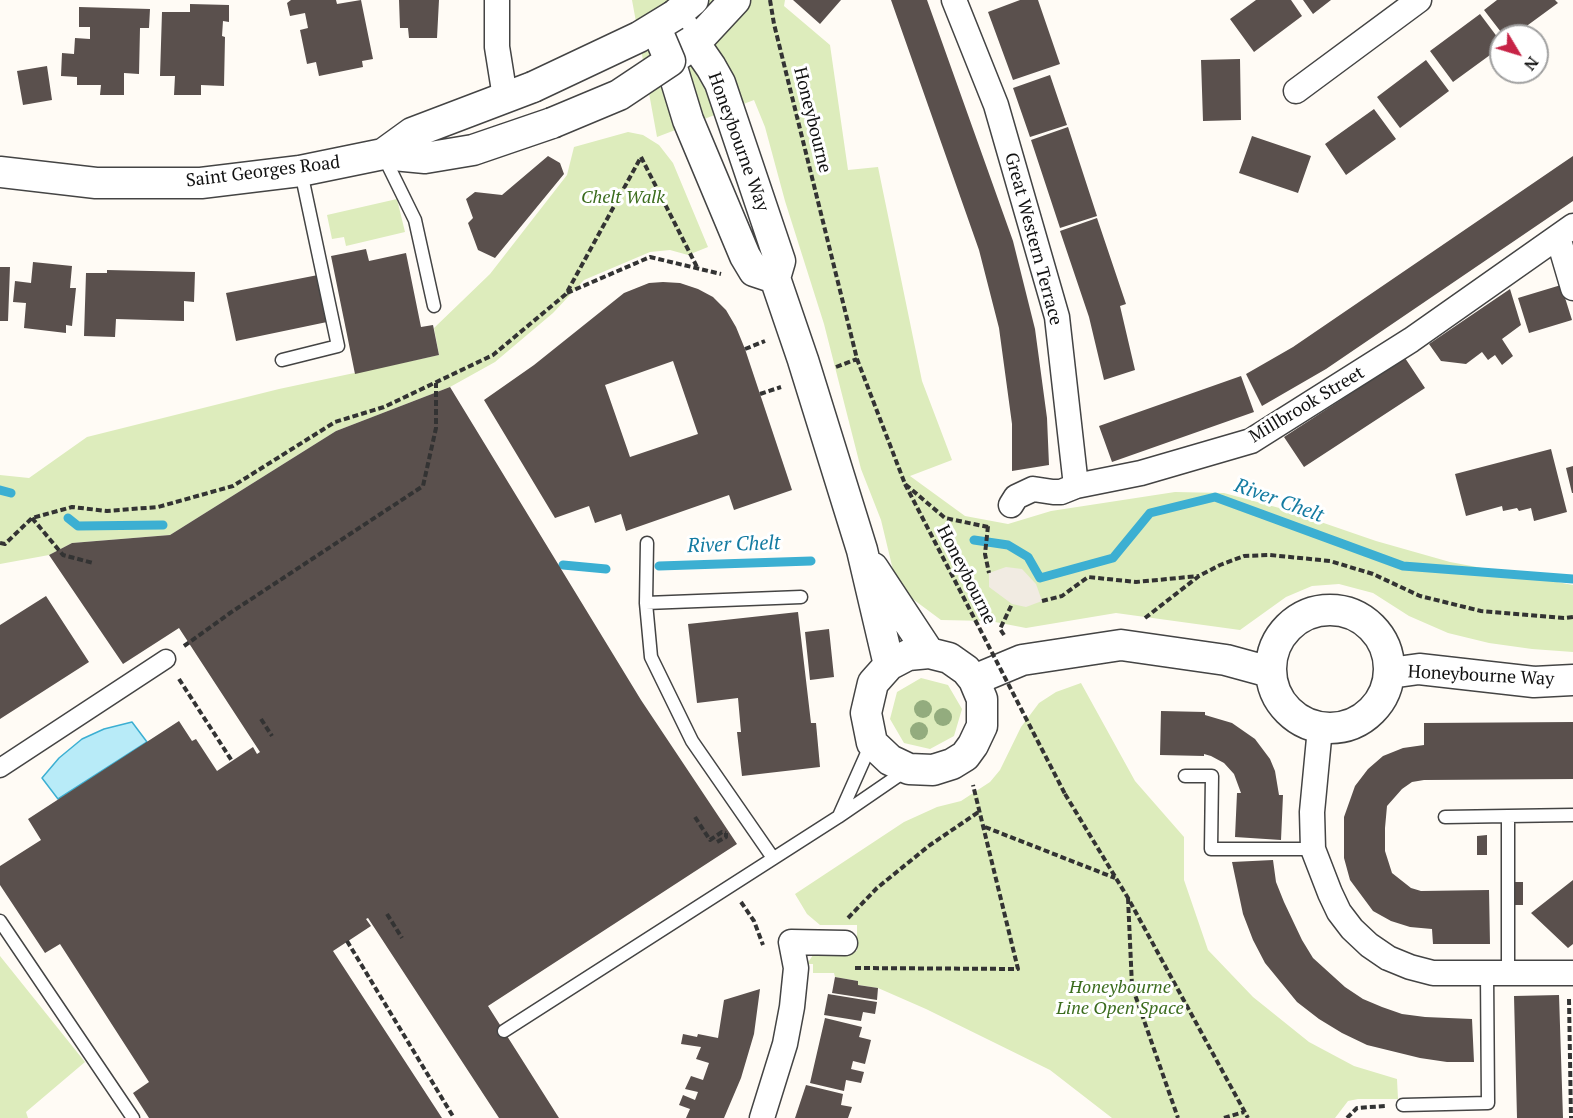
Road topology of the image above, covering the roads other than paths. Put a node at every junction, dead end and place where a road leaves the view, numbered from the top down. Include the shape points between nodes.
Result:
1 (496, 0) edge
2 (735, 0) edge
3 (954, 0) edge
4 (1419, 0) edge
5 (674, 14) edge
6 (695, 43) junction
7 (670, 61) junction
8 (1296, 91) dead end
9 (505, 97) junction
10 (382, 154) junction
11 (300, 171) junction
12 (0, 172) edge
13 (1566, 232) edge
14 (775, 278) junction
15 (1573, 288) edge
16 (434, 306) dead end
17 (282, 360) dead end
18 (1076, 486) junction
19 (1011, 505) dead end
20 (647, 543) dead end
21 (862, 550) junction
22 (801, 597) dead end
23 (646, 603) junction
24 (929, 653) junction
25 (166, 659) road end
26 (1022, 660) junction
27 (889, 665) junction
28 (1270, 672) junction
29 (1390, 673) junction
30 (974, 680) junction
31 (1573, 680) edge
32 (982, 726) junction
33 (1320, 728) junction
34 (872, 742) junction
35 (0, 768) edge
36 (909, 768) junction
37 (1185, 776) dead end
38 (1573, 815) edge
39 (1508, 816) junction
40 (838, 817) junction
41 (1445, 817) dead end
42 (1314, 849) junction
43 (773, 858) junction
44 (0, 921) edge
45 (839, 943) road end
46 (1497, 973) junction
47 (1571, 973) edge
48 (504, 1031) dead end
49 (1398, 1105) road end
50 (133, 1118) edge
51 (762, 1118) edge

1 - 9 street via 497,47
2 - 6 street, Saint Georges Road
3 - 18 street, Great Western Terrace via 996,105 1057,317
4 - 8 street
5 - 6 street, Honeybourne Way
5 - 7 street, Honeybourne Way, bridge
5 - 9 street, Saint Georges Road, bridge via 533,87
6 - 7 street, Saint Georges Road
6 - 14 street, Honeybourne Way via 720,83 780,261
7 - 10 street, Saint Georges Road, bridge via 619,95 473,150 425,158
7 - 14 street, Honeybourne Way via 688,120 745,256 754,271
9 - 10 street, Saint Georges Road via 412,133
10 - 11 street, Saint Georges Road
10 - 16 lane via 415,220
11 - 12 street, Saint Georges Road via 201,183 96,183
11 - 17 lane via 338,346
13 - 15 street
13 - 18 street, Millbrook Street via 1411,340 1251,441 1141,473
14 - 21 street, Honeybourne Way via 817,364
18 - 19 street, Millbrook Street via 1061,492 1033,489 1016,497
20 - 23 lane
21 - 24 street, Honeybourne Way
21 - 27 street, Honeybourne Way
22 - 23 lane
23 - 43 lane via 651,657 692,741
24 - 27 street via 908,656
24 - 30 street via 949,658
25 - 35 street
26 - 28 street via 1121,645 1226,660
26 - 30 street
26 - 32 street
27 - 34 street via 873,683 866,713
28 - 29 street via 1276,644 1293,622 1311,612 1339,610 1358,617 1376,631 1386,649
28 - 33 street via 1279,700 1292,715
29 - 31 street, Honeybourne Way via 1419,669 1534,682
29 - 33 street via 1385,693 1364,718 1341,728
30 - 32 street via 982,699
32 - 36 street via 965,756 952,764 933,770
33 - 42 street via 1311,812
34 - 36 street via 890,760
34 - 40 lane
36 - 40 lane
37 - 42 lane via 1212,776 1211,849
38 - 39 lane
39 - 41 lane
39 - 46 lane
40 - 43 lane
42 - 46 street via 1339,912 1369,945 1388,958 1432,973
43 - 48 lane
44 - 50 lane
45 - 51 street via 791,942 796,968 792,1007
46 - 47 street
46 - 49 lane via 1488,1102

